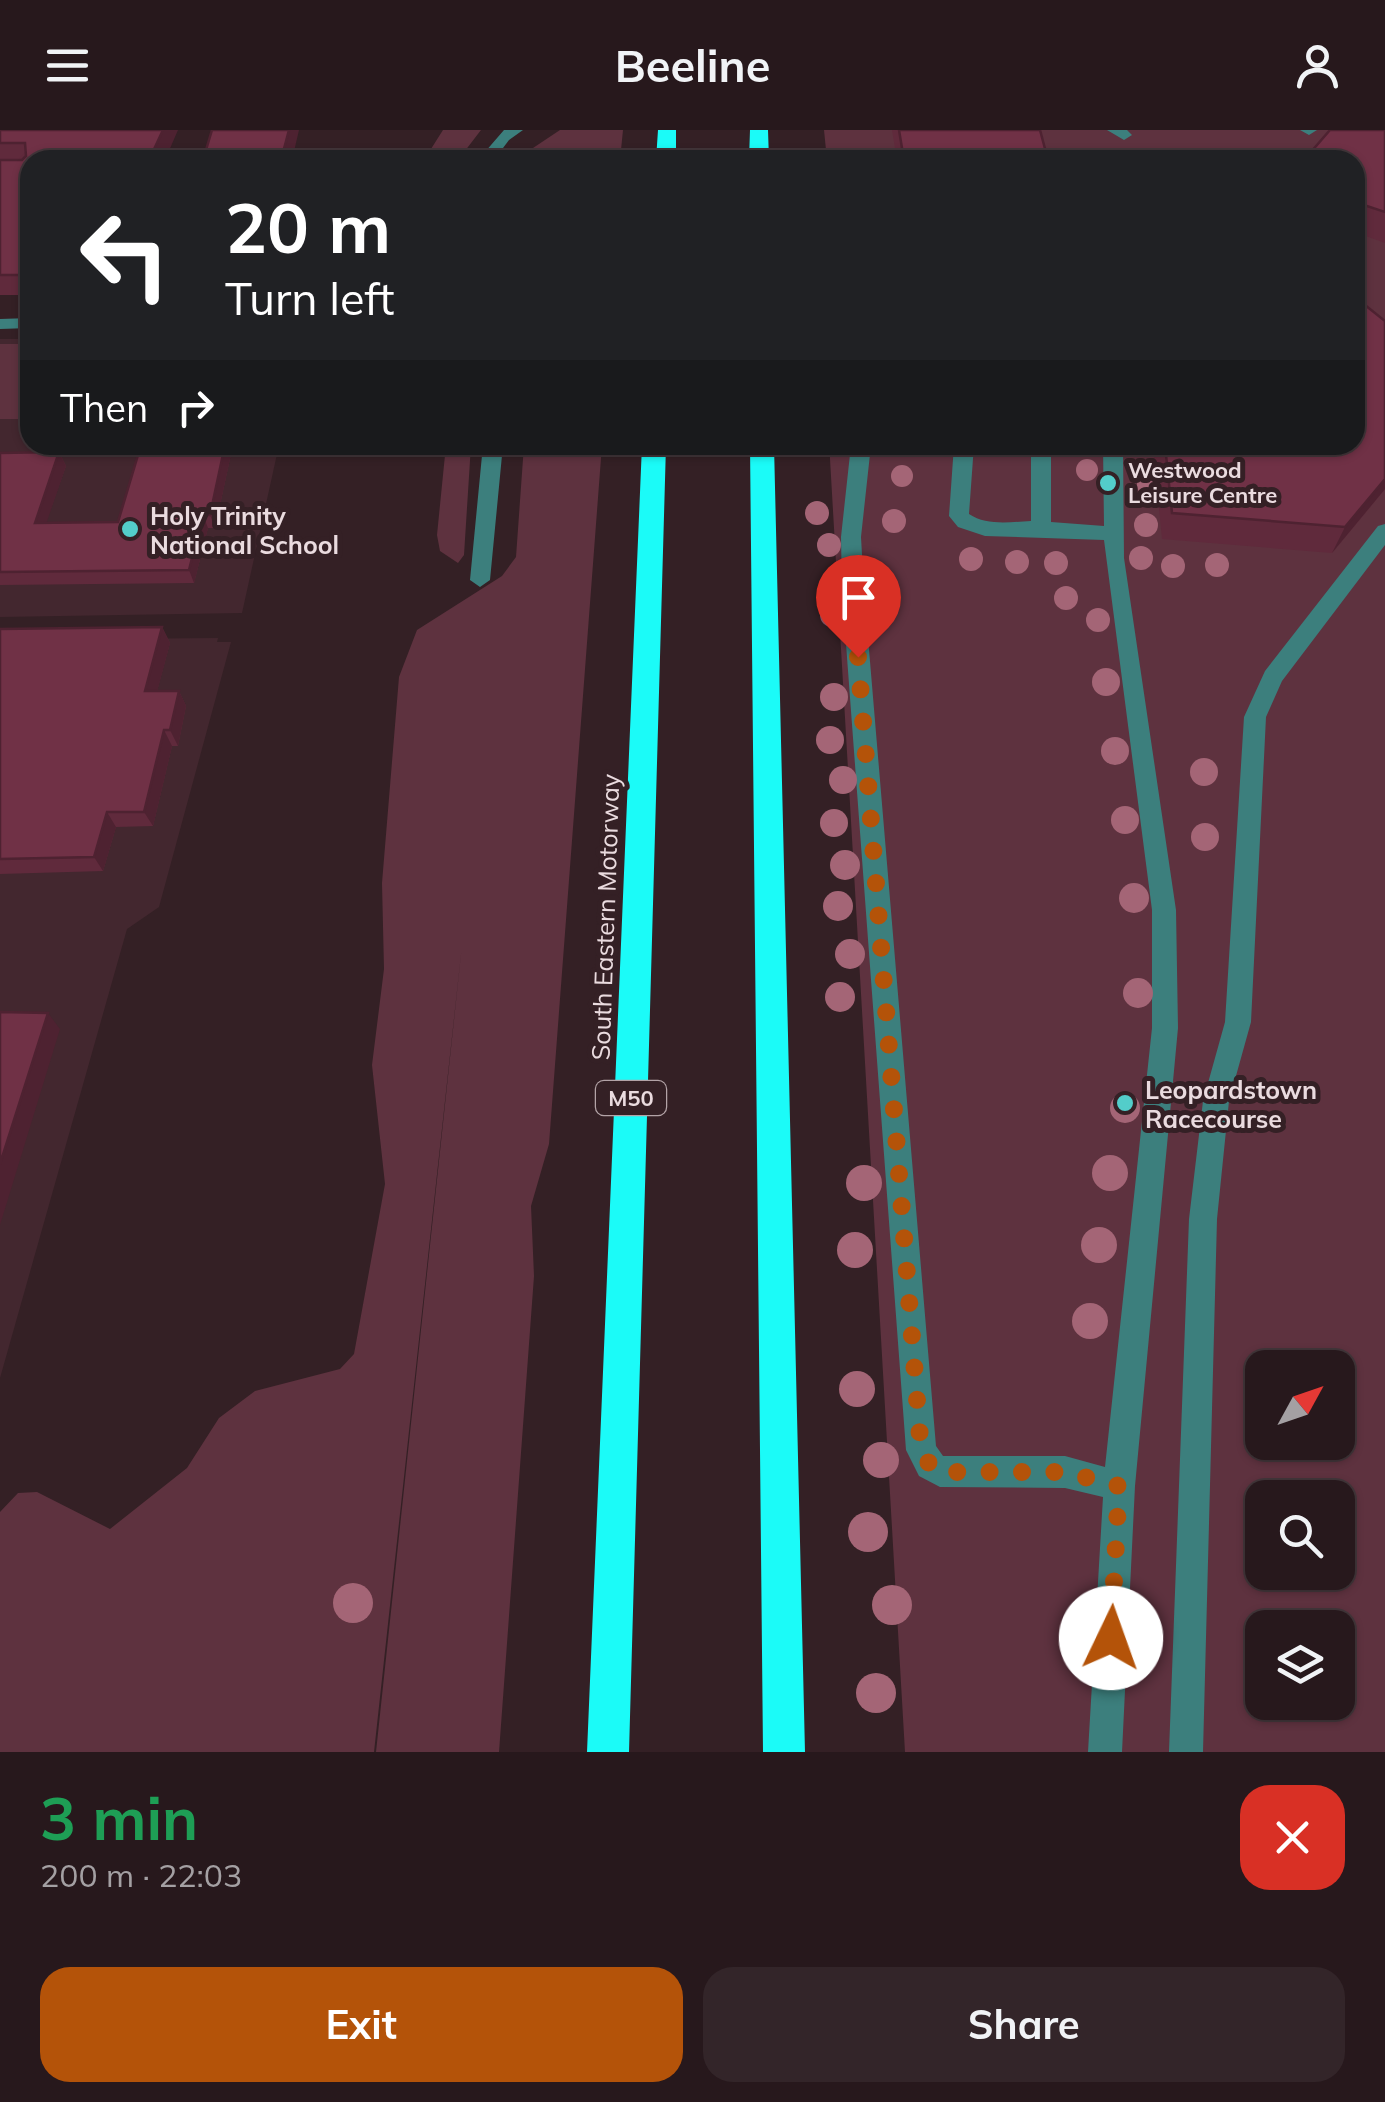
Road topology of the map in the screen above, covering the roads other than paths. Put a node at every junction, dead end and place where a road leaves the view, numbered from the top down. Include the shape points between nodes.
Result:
1 (515, 130) edge
2 (494, 150) edge
3 (492, 455) edge
4 (654, 455) edge
5 (762, 455) edge
6 (860, 455) edge
7 (963, 455) edge
8 (1041, 455) edge
9 (1113, 455) edge
10 (1041, 528) junction
11 (1385, 532) edge
12 (1114, 534) junction
13 (480, 580) dead end
14 (1119, 1486) junction
15 (608, 1752) edge
16 (784, 1752) edge
17 (1105, 1752) edge
18 (1186, 1752) edge

1 - 2 street
3 - 13 street
4 - 15 highway, South Eastern Motorway / M50
5 - 16 highway
6 - 14 street via 853,590 921,1450 940,1472 1065,1472
7 - 10 street via 962,522
8 - 10 street
9 - 12 street
10 - 12 street
11 - 18 street via 1273,677 1255,717 1238,1022 1216,1101 1203,1218
12 - 14 street via 1156,836 1166,977
14 - 17 street

